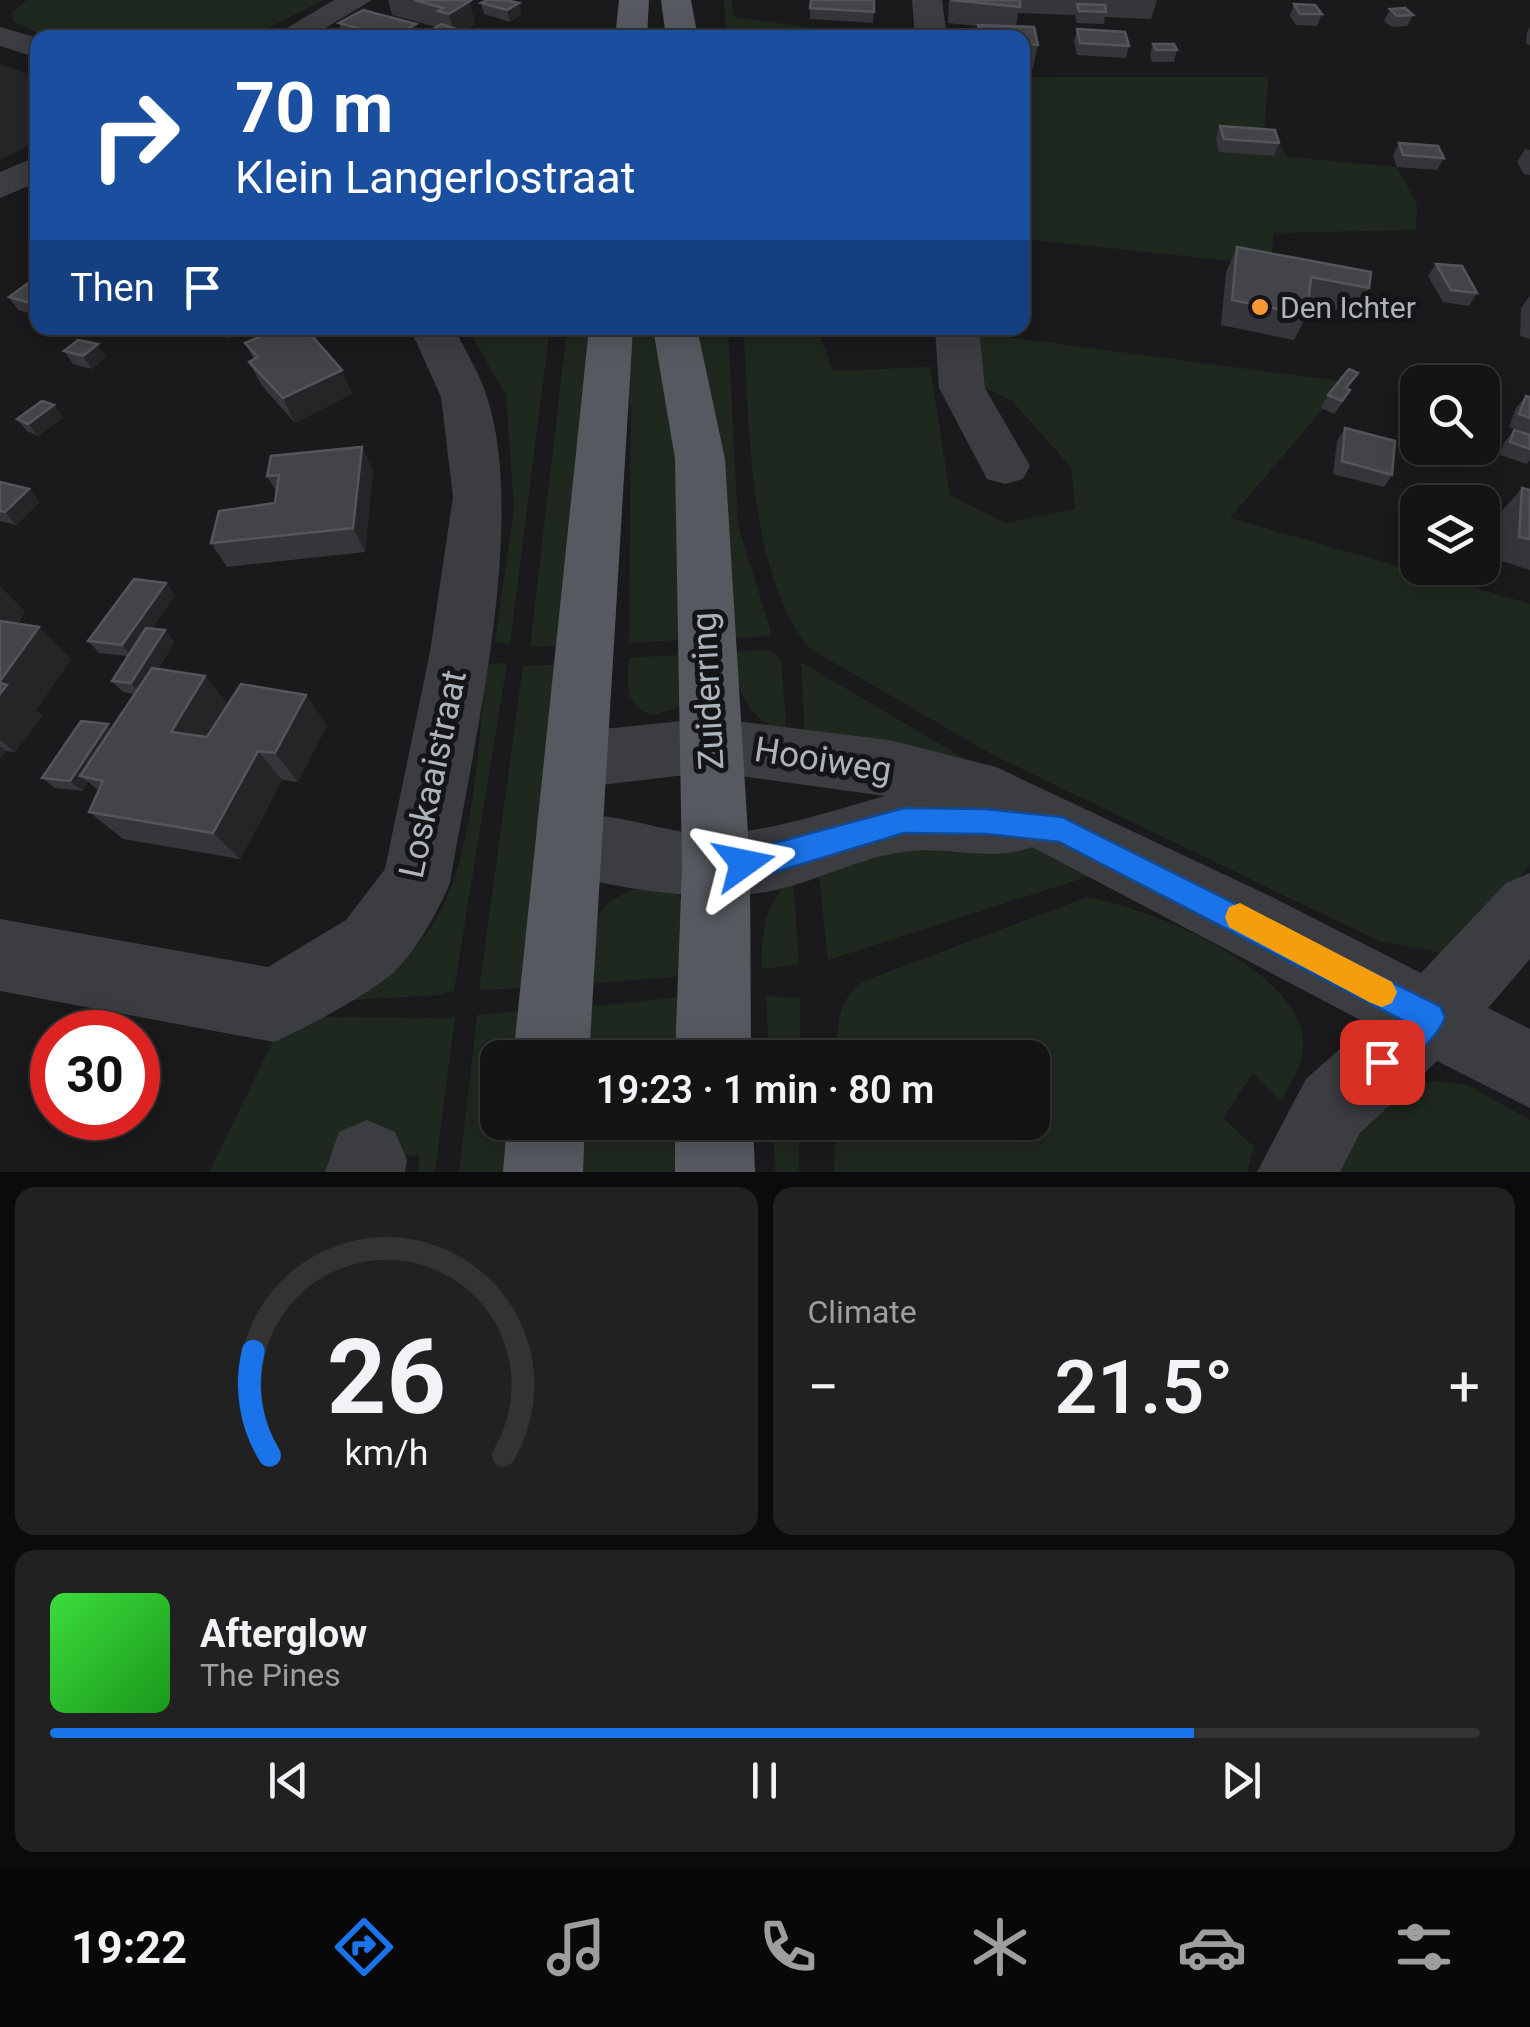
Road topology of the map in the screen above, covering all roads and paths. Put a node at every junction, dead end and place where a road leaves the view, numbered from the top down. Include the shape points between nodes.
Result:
1 (358, 0) edge
2 (634, 0) edge
3 (676, 0) edge
4 (928, 0) edge
5 (301, 30) edge
6 (632, 30) edge
7 (681, 30) edge
8 (930, 30) edge
9 (0, 36) edge
10 (30, 47) edge
11 (30, 171) edge
12 (0, 187) edge
13 (435, 335) edge
14 (610, 335) edge
15 (677, 335) edge
16 (958, 335) edge
17 (1005, 466) dead end
18 (710, 745) junction
19 (575, 760) junction
20 (1062, 829) junction
21 (569, 844) junction
22 (716, 867) junction
23 (1530, 907) edge
24 (0, 955) edge
25 (1430, 1018) junction
26 (552, 1040) edge
27 (713, 1040) edge
28 (1530, 1070) edge
29 (545, 1140) edge
30 (714, 1140) edge
31 (542, 1172) edge
32 (714, 1172) edge
33 (1297, 1172) edge

1 - 5 street
2 - 6 main road
3 - 7 main road
4 - 8 street
9 - 10 street
11 - 12 street
13 - 24 street, Loskaaistraat via 464,397 479,497 459,652 416,883 371,946 274,1005
14 - 19 main road
15 - 18 main road, Zuiderring via 700,459
16 - 17 street via 962,388
18 - 19 street, Hooiweg
18 - 20 street, Hooiweg via 889,768 996,796
18 - 22 main road, Zuiderring
19 - 21 main road
20 - 22 street, Hooiweg via 904,821 772,860
20 - 25 street, Hooiweg
21 - 22 street, Hooiweg
21 - 26 main road
22 - 27 main road, Zuiderring
23 - 25 street
25 - 28 street, Hooiweg
25 - 33 street via 1334,1106
29 - 31 main road
30 - 32 main road

